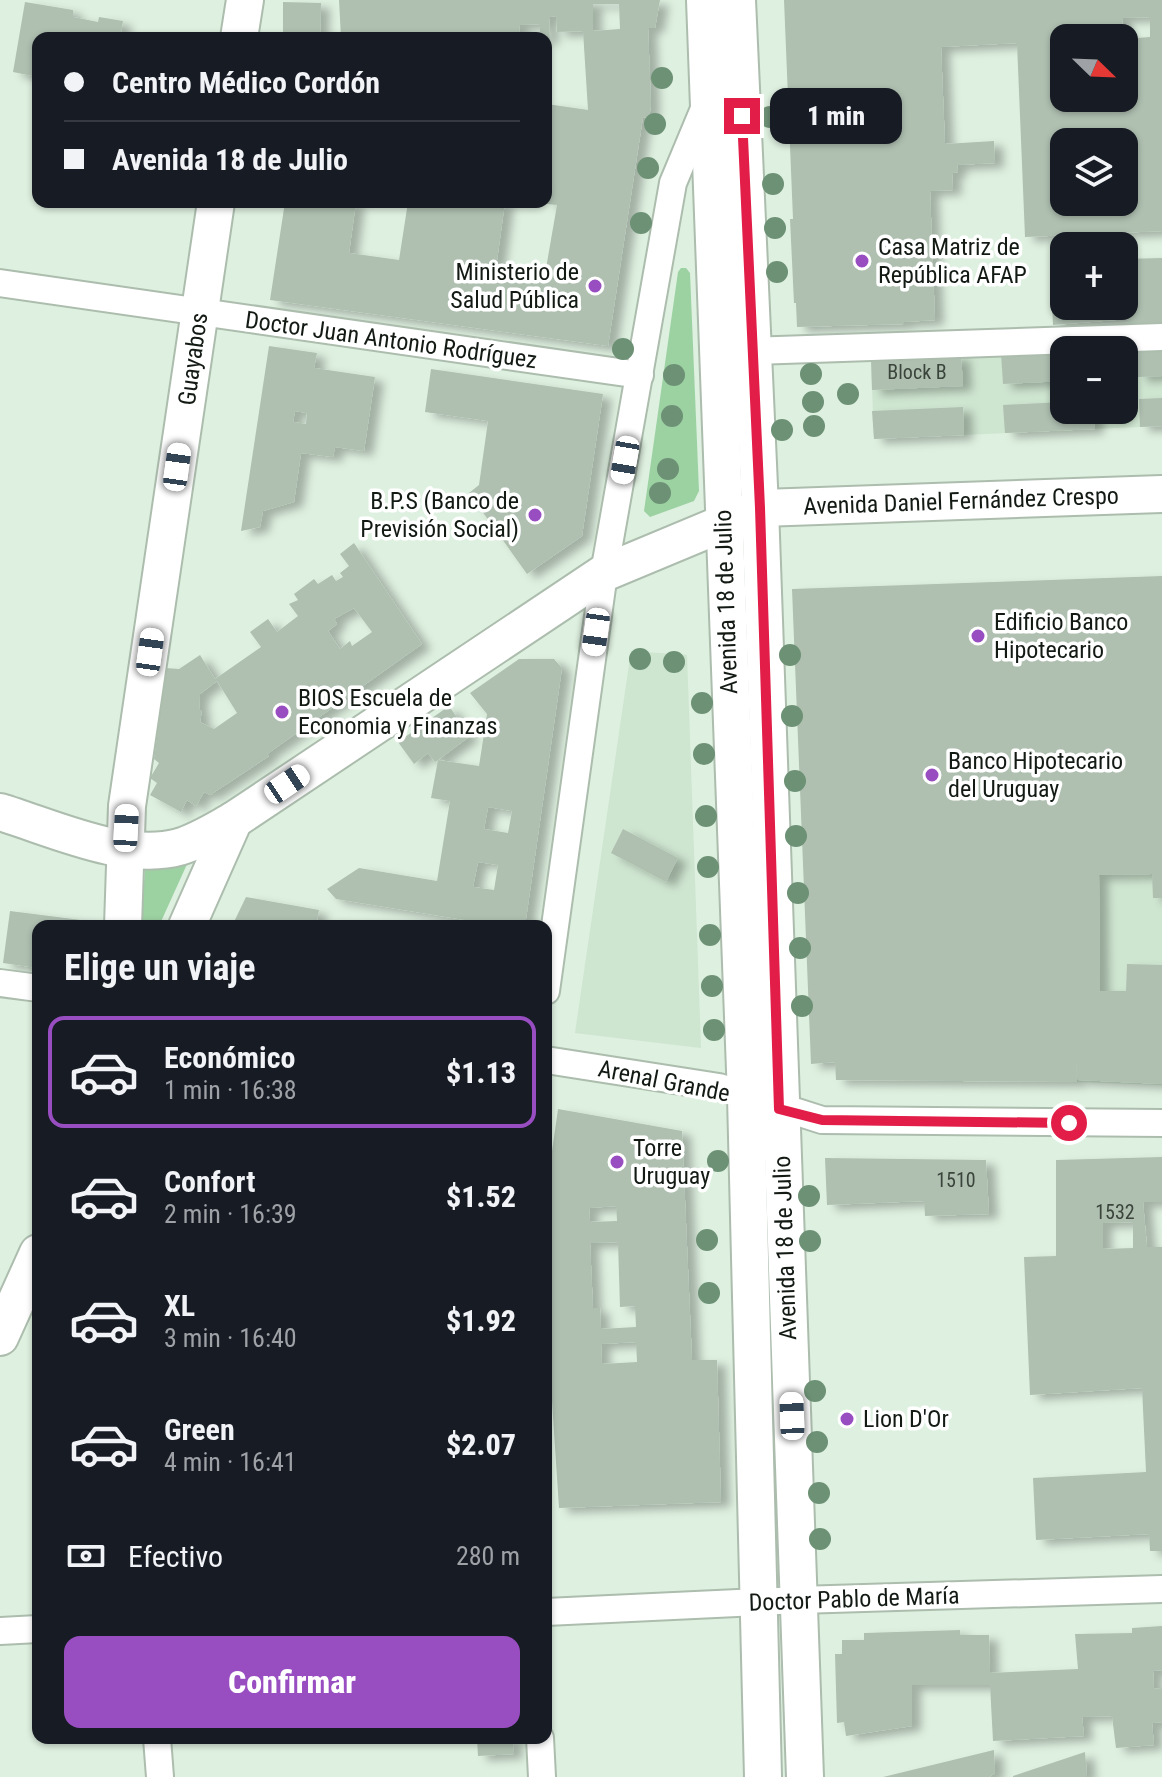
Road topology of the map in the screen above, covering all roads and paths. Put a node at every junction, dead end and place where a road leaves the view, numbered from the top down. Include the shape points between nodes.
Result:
1 (245, 0) edge
2 (705, 0) edge
3 (737, 0) edge
4 (240, 32) edge
5 (708, 98) junction
6 (215, 208) edge
7 (0, 283) edge
8 (200, 312) junction
9 (1162, 337) edge
10 (751, 351) junction
11 (640, 375) junction
12 (1162, 494) edge
13 (760, 508) junction
14 (723, 523) junction
15 (604, 573) junction
16 (0, 812) edge
17 (234, 820) junction
18 (124, 850) junction
19 (123, 920) edge
20 (190, 920) edge
21 (552, 948) edge
22 (0, 983) edge
23 (32, 987) edge
24 (552, 1061) edge
25 (746, 1097) junction
26 (779, 1109) junction
27 (1162, 1123) edge
28 (32, 1266) edge
29 (0, 1337) edge
30 (1162, 1589) edge
31 (799, 1600) junction
32 (758, 1602) junction
33 (552, 1612) edge
34 (32, 1629) edge
35 (0, 1631) edge
36 (157, 1744) edge
37 (540, 1744) edge
38 (160, 1777) edge
39 (542, 1777) edge
40 (763, 1777) edge
41 (805, 1777) edge

1 - 4 main road
2 - 5 main road, Avenida 18 de Julio
3 - 10 main road, Avenida 18 de Julio
5 - 11 street, Avenida 18 de Julio via 673,183
5 - 14 main road, Avenida 18 de Julio
6 - 8 main road, Guayabos
7 - 8 street, Doctor Juan Antonio Rodríguez
8 - 11 street, Doctor Juan Antonio Rodríguez
8 - 18 main road, Guayabos
9 - 10 street
10 - 13 main road, Avenida 18 de Julio
11 - 15 street, Avenida 18 de Julio
12 - 13 main road, Avenida Daniel Fernández Crespo
13 - 14 main road
13 - 26 main road, Avenida 18 de Julio
14 - 15 main road
14 - 25 main road, Avenida 18 de Julio
15 - 17 main road
15 - 21 street, Avenida 18 de Julio
16 - 18 main road
17 - 18 main road via 177,847
17 - 20 main road
18 - 19 main road, Guayabos
22 - 23 street
24 - 25 street, Arenal Grande via 719,1087
25 - 26 street, Arenal Grande
25 - 32 main road, Avenida 18 de Julio
26 - 27 street, Arenal Grande via 822,1120
26 - 31 main road, Avenida 18 de Julio
28 - 29 main road
30 - 31 street, Doctor Pablo de María
31 - 32 street, Doctor Pablo de María
31 - 41 main road, Avenida 18 de Julio
32 - 33 street, Doctor Pablo de María
32 - 40 main road, Avenida 18 de Julio
34 - 35 street
36 - 38 street
37 - 39 street

